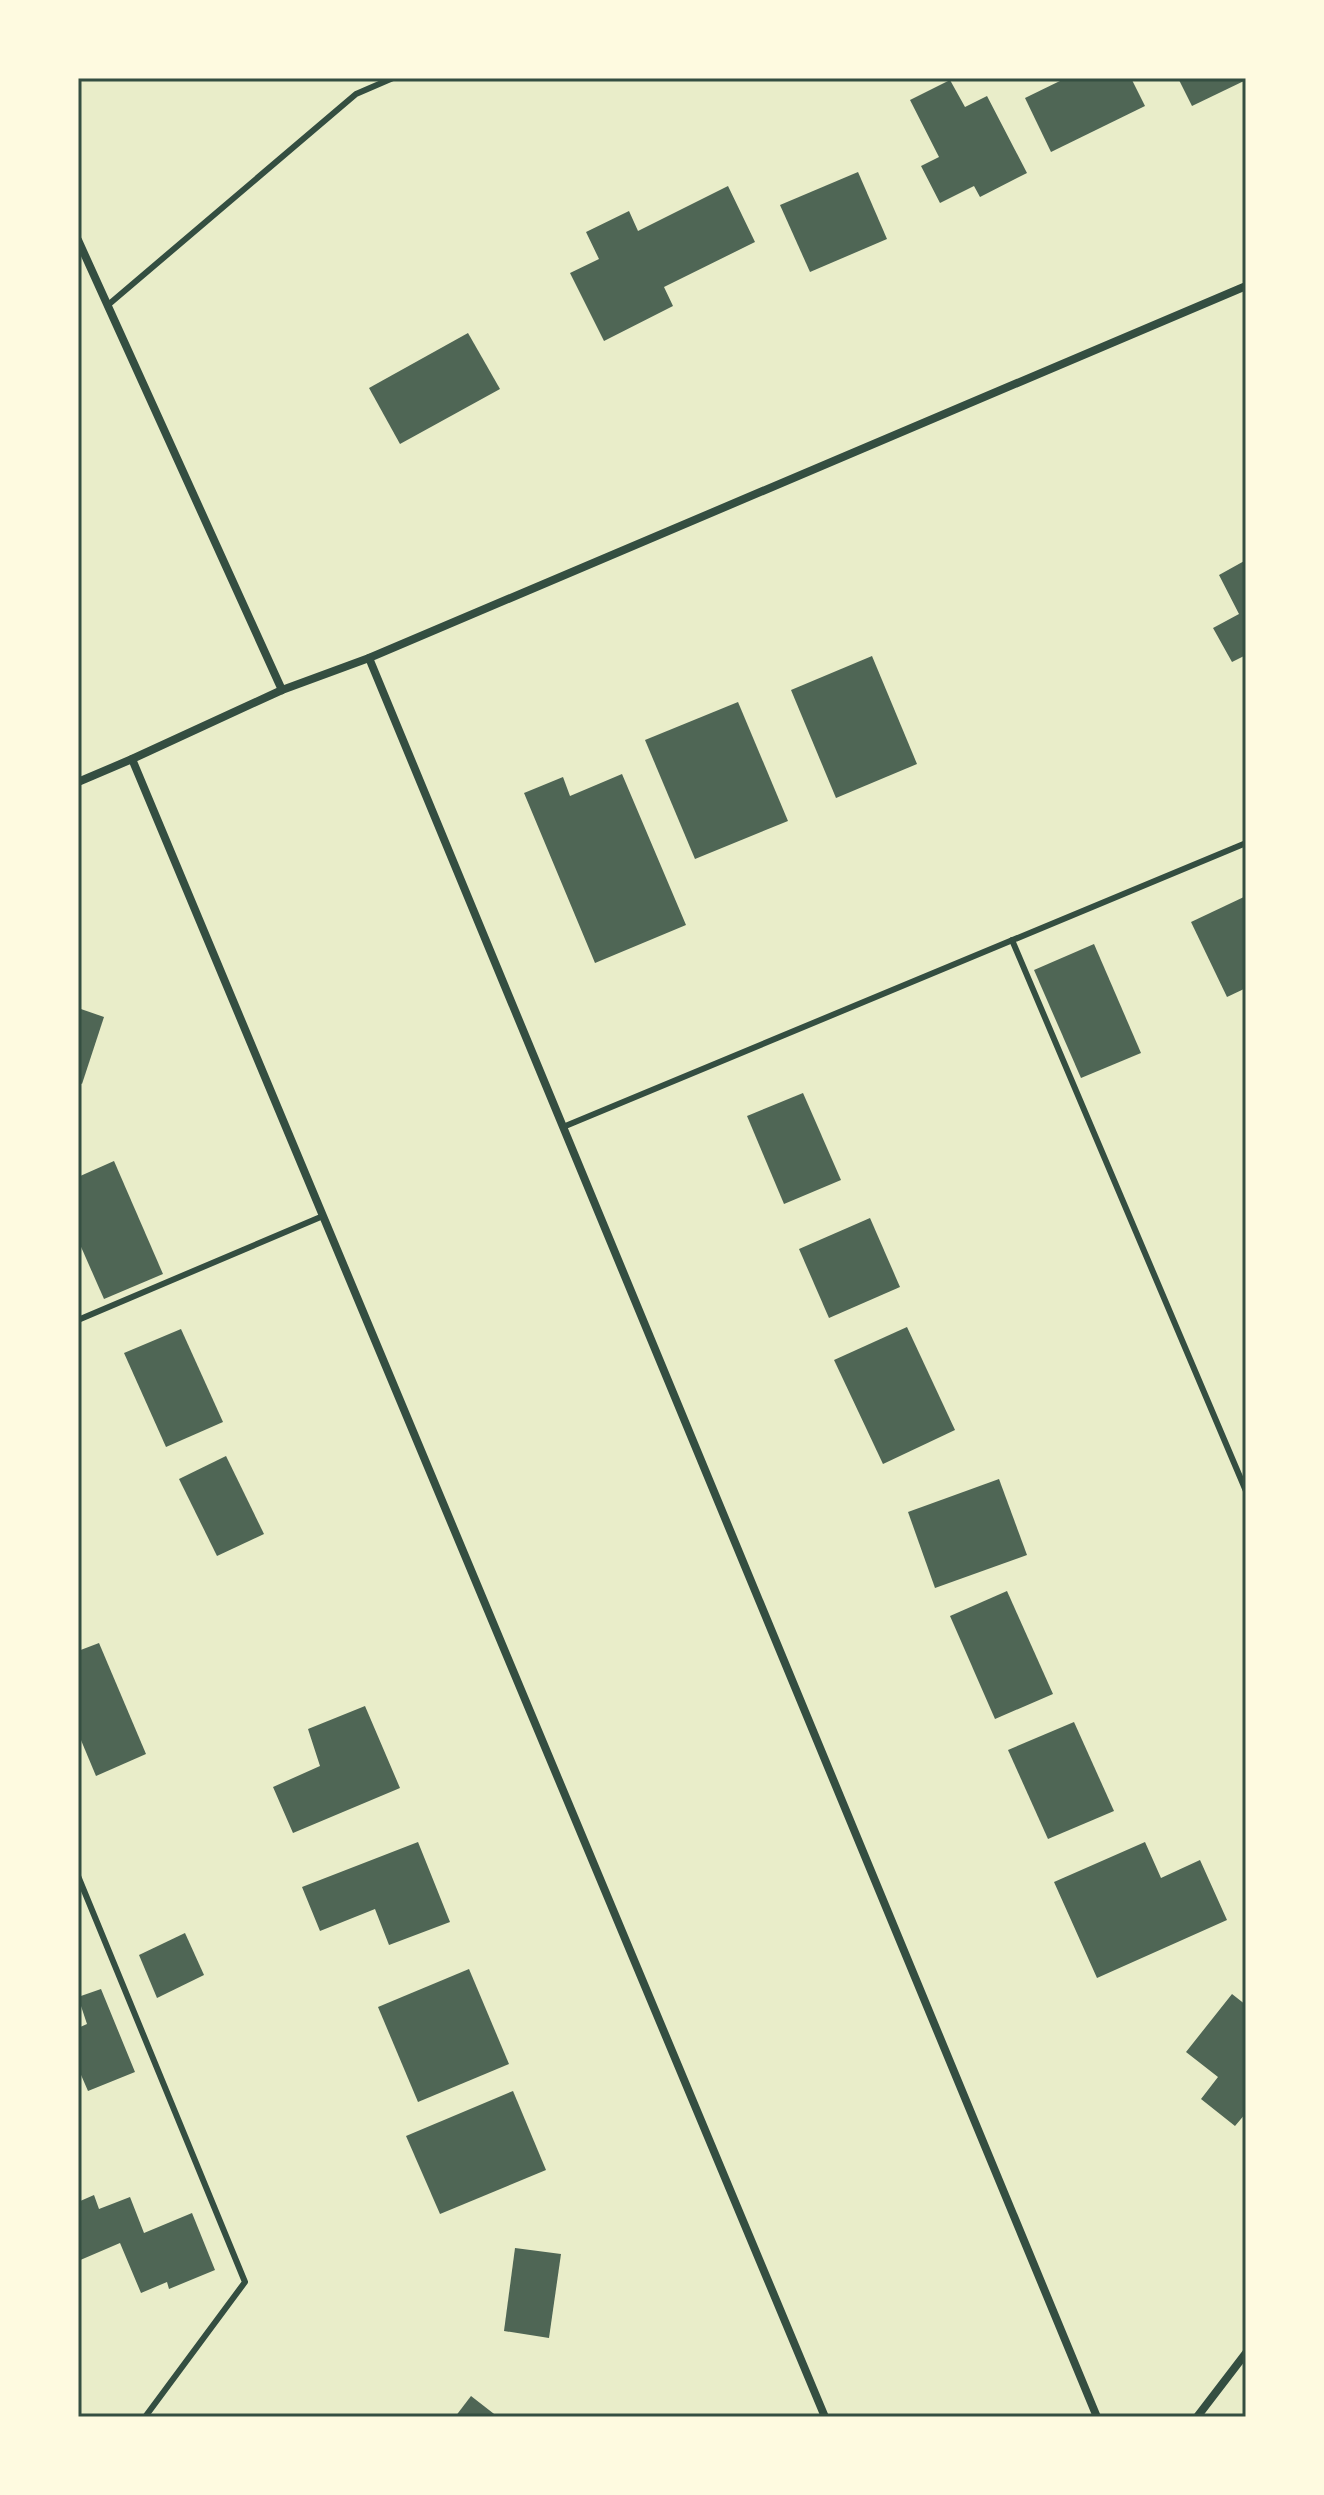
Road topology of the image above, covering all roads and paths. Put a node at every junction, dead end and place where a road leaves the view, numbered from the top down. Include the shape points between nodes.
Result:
1 (393, 78) edge
2 (78, 240) edge
3 (1246, 286) edge
4 (108, 305) junction
5 (369, 658) junction
6 (282, 690) junction
7 (132, 759) junction
8 (78, 782) edge
9 (1246, 843) edge
10 (1012, 940) junction
11 (563, 1127) junction
12 (323, 1216) junction
13 (78, 1320) edge
14 (1246, 1491) edge
15 (78, 1876) edge
16 (1246, 2353) edge
17 (145, 2417) edge
18 (825, 2417) edge
19 (1097, 2417) edge
20 (1197, 2417) edge

1 - 4 lane via 356,94
2 - 4 street
3 - 5 street
4 - 6 street
5 - 6 street
5 - 11 street
6 - 7 street
7 - 8 street
7 - 12 street
9 - 10 lane
10 - 11 lane
10 - 14 lane
11 - 19 street
12 - 13 lane
12 - 18 street
15 - 17 lane via 245,2282
16 - 20 street

